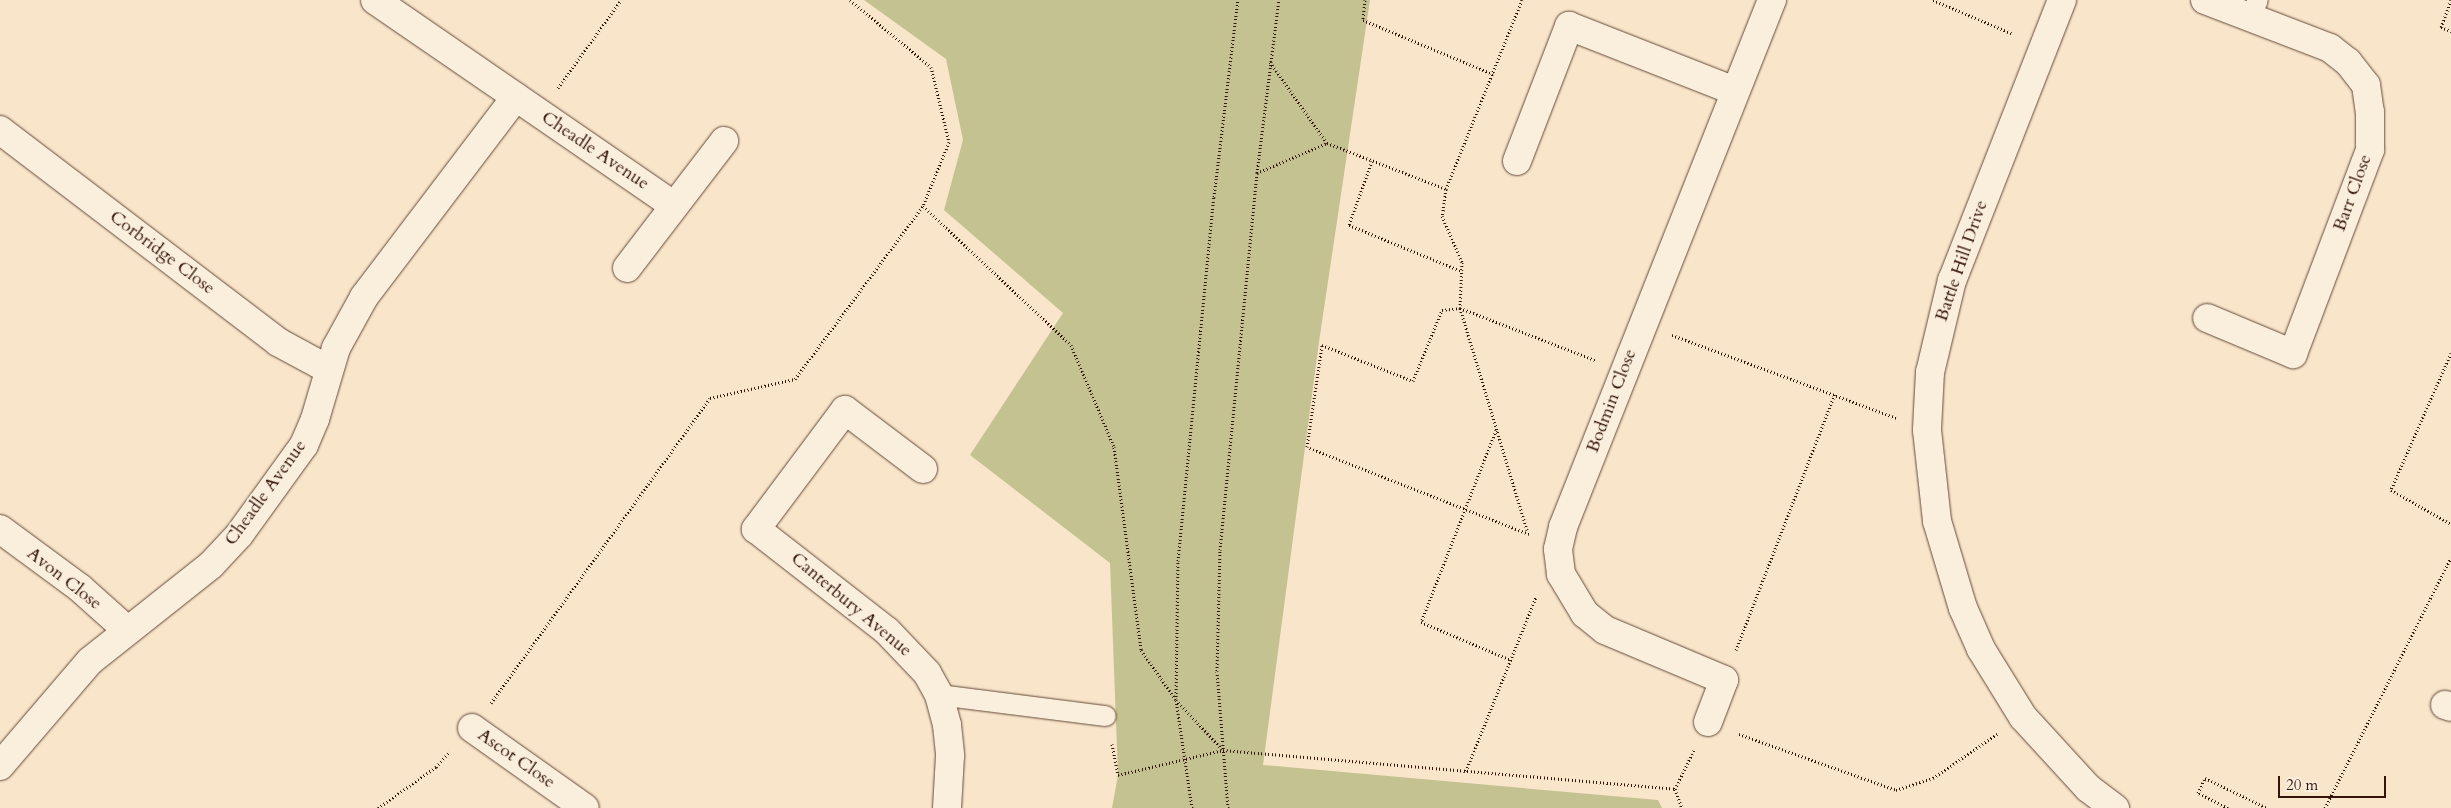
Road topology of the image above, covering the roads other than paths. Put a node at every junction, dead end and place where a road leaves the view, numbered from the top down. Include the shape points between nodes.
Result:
1 (375, 0) edge
2 (1772, 0) edge
3 (2062, 0) edge
4 (2205, 0) edge
5 (2255, 9) edge
6 (1735, 91) junction
7 (516, 97) junction
8 (0, 130) edge
9 (724, 141) dead end
10 (1517, 161) dead end
11 (674, 204) junction
12 (627, 268) dead end
13 (2207, 318) dead end
14 (328, 369) junction
15 (922, 469) dead end
16 (0, 529) edge
17 (127, 630) junction
18 (939, 695) junction
19 (1106, 716) road end
20 (1708, 722) road end
21 (472, 728) road end
22 (0, 766) edge
23 (585, 808) edge
24 (947, 808) edge
25 (2115, 808) edge

1 - 7 street, Cheadle Avenue
2 - 6 street, Bodmin Close
3 - 25 street, Battle Hill Drive via 1952,280 1930,372 1927,430 1937,520 1948,563 1981,649 2022,717 2075,775
4 - 5 street, Barr Close
5 - 13 street, Barr Close via 2330,48 2348,62 2366,85 2370,150 2293,354
6 - 10 street via 1569,26
6 - 20 street, Bodmin Close via 1623,371 1559,545 1560,574 1585,614 1605,630 1724,680
7 - 11 street, Cheadle Avenue
7 - 14 street, Cheadle Avenue via 364,297
8 - 14 street, Corbridge Close via 278,342
9 - 11 street
11 - 12 street
14 - 17 street, Cheadle Avenue via 315,419 304,445 239,536 211,564
15 - 18 street, Canterbury Avenue via 845,410 756,529 909,650
16 - 17 street, Avon Close via 80,588
17 - 22 street, Cheadle Avenue via 67,685
18 - 19 lane
18 - 24 street, Canterbury Avenue via 950,756
21 - 23 street, Ascot Close

